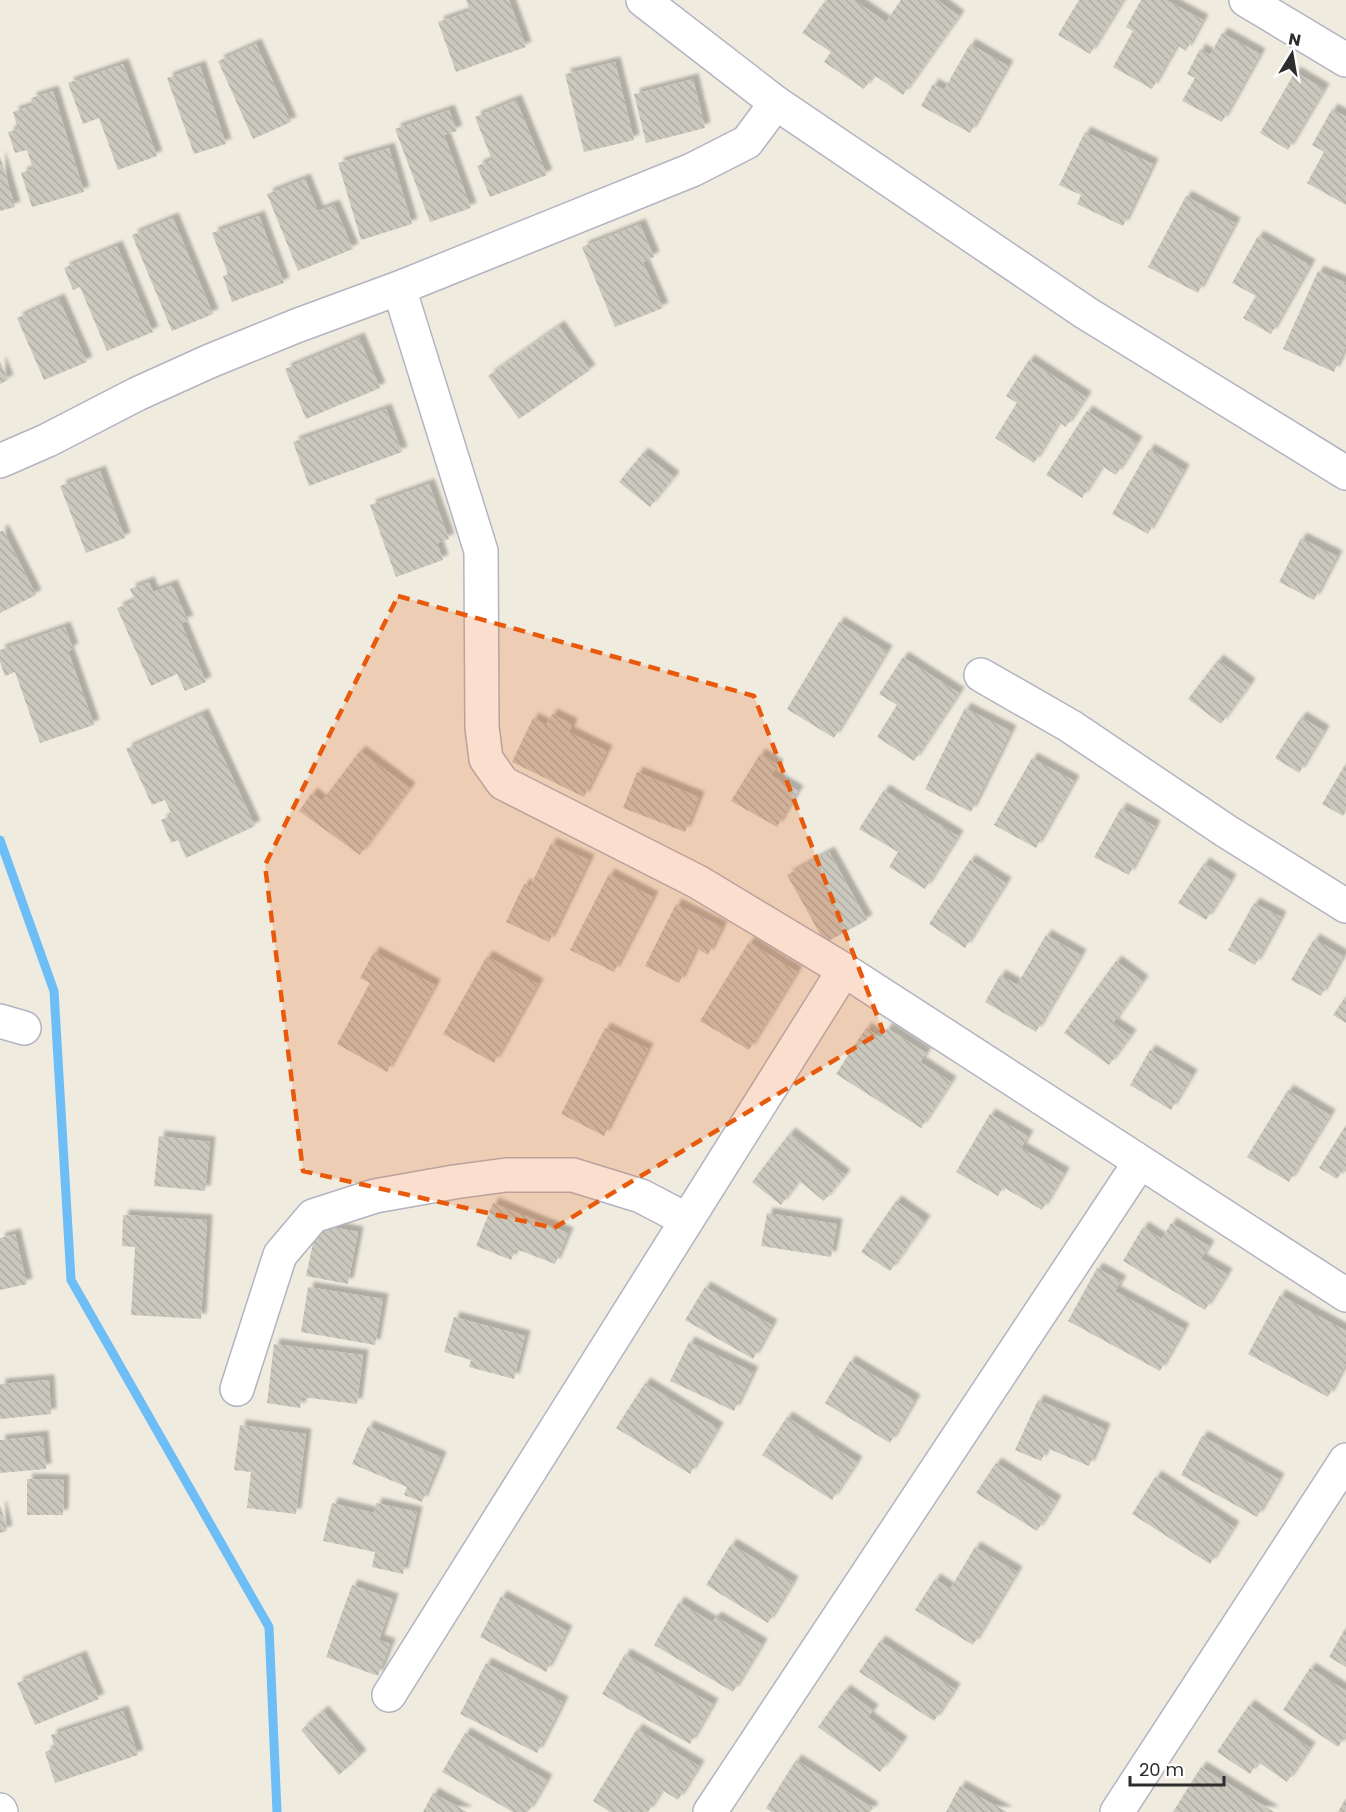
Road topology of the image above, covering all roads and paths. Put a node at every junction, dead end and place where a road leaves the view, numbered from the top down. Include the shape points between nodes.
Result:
1 (643, 0) edge
2 (1246, 0) edge
3 (1346, 60) edge
4 (776, 103) junction
5 (399, 288) junction
6 (0, 460) edge
7 (1346, 473) edge
8 (981, 675) dead end
9 (1346, 906) edge
10 (844, 970) junction
11 (1140, 1162) junction
12 (687, 1220) junction
13 (1346, 1295) edge
14 (237, 1389) dead end
15 (1346, 1460) edge
16 (389, 1695) dead end
17 (710, 1812) edge
18 (1117, 1812) edge

1 - 4 street
2 - 3 street
4 - 5 street via 747,142 692,170
4 - 7 street via 1086,313
5 - 6 street via 210,361
5 - 10 street via 481,551 482,727 486,759 503,783 698,882
8 - 9 street via 1070,726
10 - 11 street
10 - 12 street
11 - 13 street
11 - 17 street
12 - 14 street via 641,1196 573,1175 506,1175 454,1182 375,1196 313,1216 280,1255
12 - 16 street
15 - 18 street

